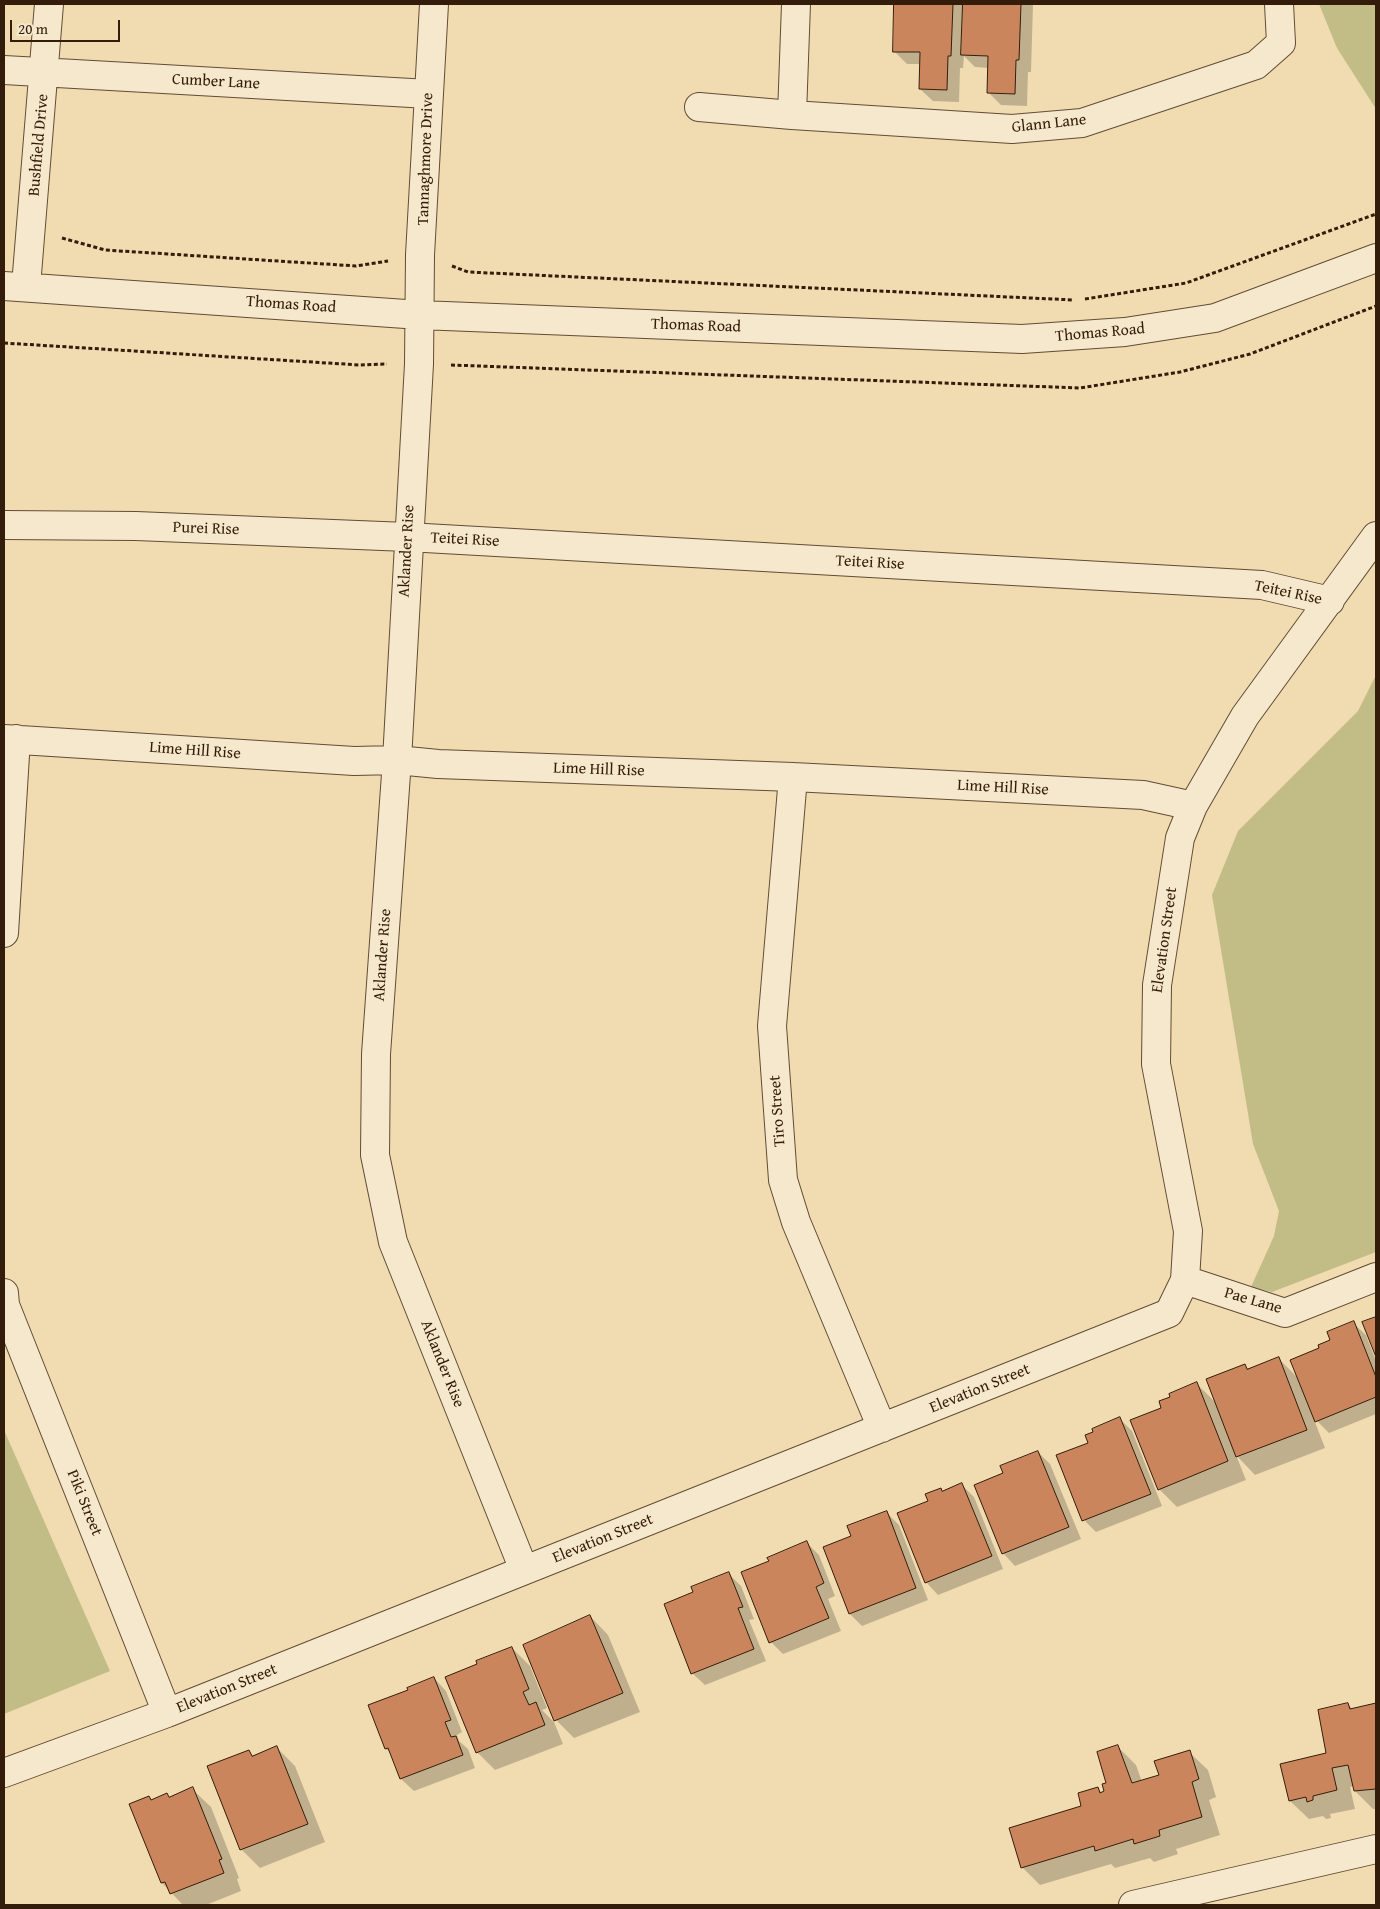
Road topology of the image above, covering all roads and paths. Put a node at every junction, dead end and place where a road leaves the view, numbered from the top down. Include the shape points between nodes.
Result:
1 (49, 4) edge
2 (434, 4) edge
3 (796, 4) edge
4 (1278, 4) edge
5 (4, 70) edge
6 (45, 72) junction
7 (429, 94) junction
8 (699, 107) dead end
9 (792, 115) junction
10 (1376, 214) edge
11 (30, 247) junction
12 (420, 255) junction
13 (1376, 258) edge
14 (15, 286) edge
15 (1376, 306) edge
16 (420, 314) junction
17 (4, 343) edge
18 (419, 364) junction
19 (4, 526) edge
20 (1376, 536) edge
21 (408, 537) junction
22 (1330, 601) junction
23 (10, 739) edge
24 (397, 760) junction
25 (793, 777) junction
26 (1193, 806) junction
27 (4, 932) edge
28 (1376, 1277) edge
29 (1185, 1280) junction
30 (4, 1293) edge
31 (882, 1428) junction
32 (524, 1570) junction
33 (167, 1713) junction
34 (4, 1773) edge
35 (1376, 1849) edge
36 (1133, 1905) edge

1 - 6 street, Bushfield Drive
2 - 7 street, Tannaghmore Drive
3 - 9 street
4 - 9 street, Glann Lane via 1281,43 1256,65 1082,123 1012,129
5 - 6 street, Cumber Lane
6 - 7 street, Cumber Lane
6 - 11 street, Bushfield Drive
7 - 12 street, Tannaghmore Drive
8 - 9 street, Glann Lane
10 - 12 path via 1186,282 1079,300 468,272
11 - 12 path via 62,237 104,250 356,266
11 - 14 street, Bushfield Drive
12 - 16 street, Tannaghmore Drive
13 - 16 street, Thomas Road via 1215,318 1125,332 1022,340
14 - 16 street, Thomas Road
15 - 18 path via 1250,354 1180,372 1080,388
16 - 18 street, Aklander Rise
17 - 18 path via 350,364
18 - 21 street, Aklander Rise
19 - 21 street, Purei Rise via 136,526
20 - 22 street, Elevation Street
21 - 22 street, Teitei Rise via 1262,585
21 - 24 street, Aklander Rise
22 - 26 street, Elevation Street via 1245,716
23 - 24 street, Lime Hill Rise via 354,761
23 - 27 street
24 - 25 street, Lime Hill Rise
24 - 32 street, Aklander Rise via 376,1054 375,1155 393,1242
25 - 26 street, Lime Hill Rise via 1144,796
25 - 31 street, Tiro Street via 772,1026 784,1180 796,1222
26 - 29 street, Elevation Street via 1180,838 1157,985 1156,1064 1188,1231
28 - 29 street, Pae Lane via 1284,1312
29 - 31 street, Elevation Street via 1169,1313
30 - 33 street, Piki Street
31 - 32 street, Elevation Street
32 - 33 street, Elevation Street
33 - 34 street, Elevation Street
35 - 36 street

